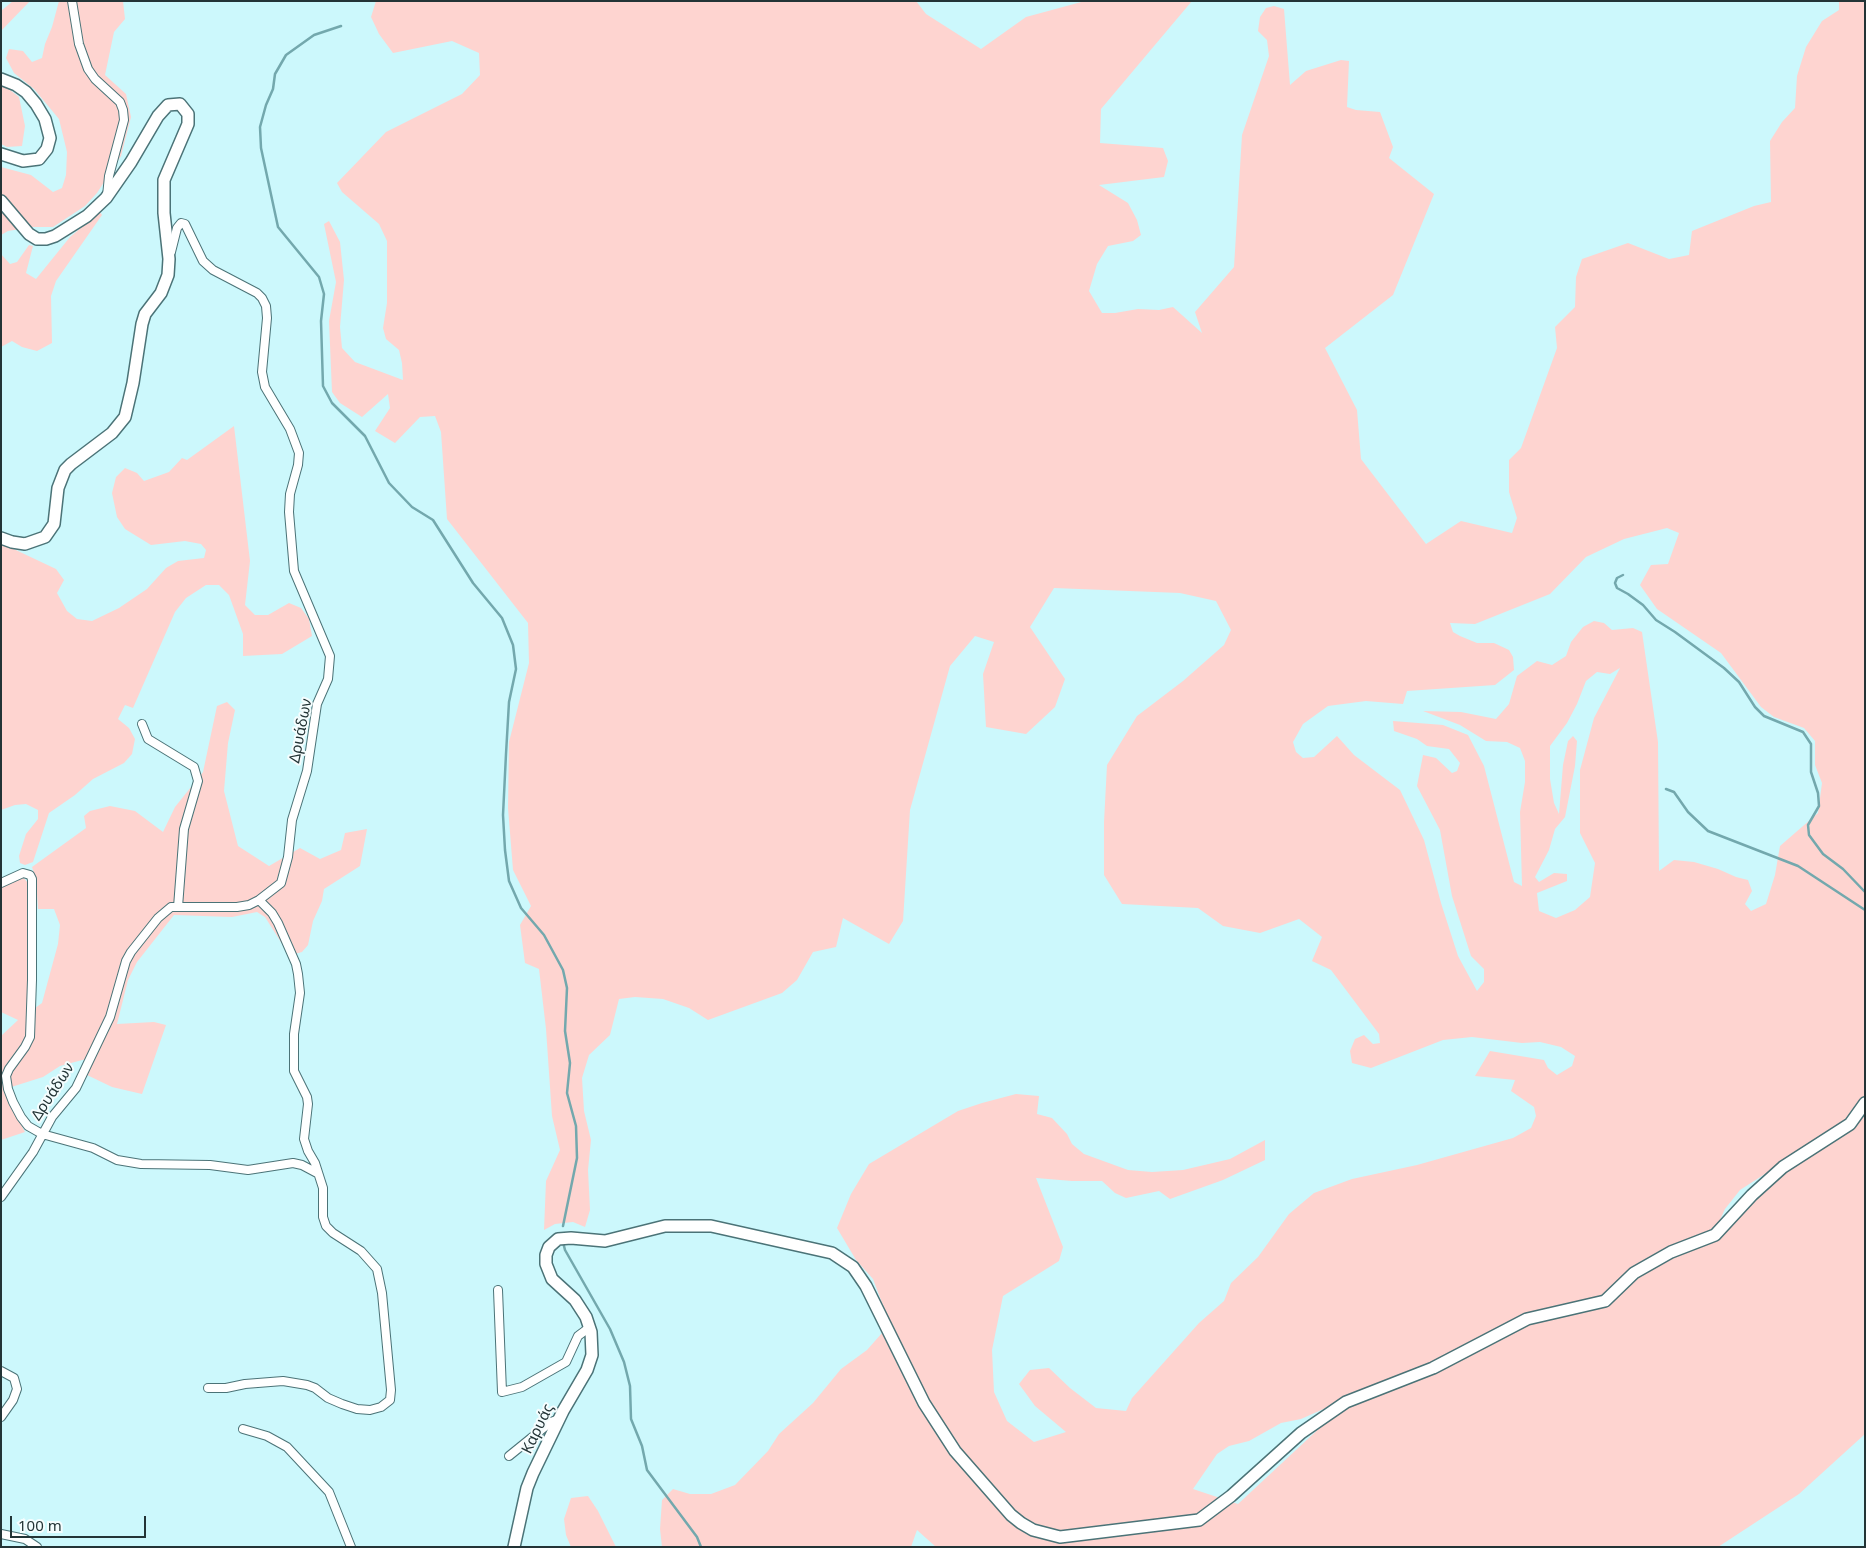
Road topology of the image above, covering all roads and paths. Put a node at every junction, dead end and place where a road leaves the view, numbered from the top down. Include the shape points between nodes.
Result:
1 (72, 1) edge
2 (1, 79) edge
3 (1, 154) edge
4 (106, 198) junction
5 (1, 200) edge
6 (169, 259) junction
7 (1, 538) edge
8 (142, 724) dead end
9 (1, 883) edge
10 (260, 900) junction
11 (178, 907) junction
12 (1865, 1103) edge
13 (42, 1134) junction
14 (317, 1173) junction
15 (1, 1197) edge
16 (498, 1290) dead end
17 (590, 1327) junction
18 (1, 1371) edge
19 (208, 1388) dead end
20 (1, 1417) edge
21 (559, 1419) junction
22 (243, 1429) dead end
23 (509, 1456) dead end
24 (1, 1534) edge
25 (37, 1547) edge
26 (351, 1547) edge
27 (514, 1547) edge

1 - 4 street via 79,44 88,69 124,110
2 - 3 street via 26,92 36,104 45,119 50,138 40,159 23,161
4 - 5 street via 66,231 46,239 37,239 29,234
4 - 6 street via 158,116 168,105 180,104 186,109 189,119 164,180
6 - 7 street via 161,293 145,314 142,324 125,418 112,433 65,470 58,488 54,524 45,537 25,544
6 - 10 street, Δρυάδων via 178,224 183,223 203,261 213,270 256,293 266,306 262,372 265,387 290,429 299,453 289,512 294,571 330,656 328,679 317,704 307,771 292,820 283,878
8 - 11 street via 148,739 194,767 198,781 184,829
9 - 13 street via 23,873 28,873 32,879 30,1032 25,1047 7,1072 6,1081 21,1118
10 - 11 street, Δρυάδων via 237,907
10 - 14 street via 278,923 296,964 300,993 294,1034 294,1071 307,1097 304,1139
11 - 13 street, Δρυάδων via 164,911 131,952 110,1017 76,1088
12 - 17 street via 1850,1124 1783,1167 1715,1235 1671,1252 1634,1273 1604,1300 1527,1318 1432,1368 1346,1402 1301,1433 1231,1496 1199,1520 1060,1537 1021,1523 955,1452 924,1403 866,1286 853,1268 832,1253 711,1226 664,1226 605,1241 558,1239 546,1253 549,1272 578,1303
13 - 14 street via 93,1148 118,1160 141,1164 210,1165 248,1170 293,1163
13 - 15 street, Δρυάδων via 30,1158
14 - 19 street via 323,1188 326,1226 361,1251 377,1269 383,1303 390,1400 370,1410 357,1409 328,1398 307,1384 284,1381
16 - 17 street via 502,1392 522,1387 566,1362 578,1336
17 - 21 street, Καρυάς via 592,1349 589,1364
18 - 20 street via 14,1378 17,1389
21 - 23 street
21 - 27 street, Καρυάς via 530,1481
22 - 26 street via 268,1436 287,1448 329,1492
24 - 25 street via 25,1539

